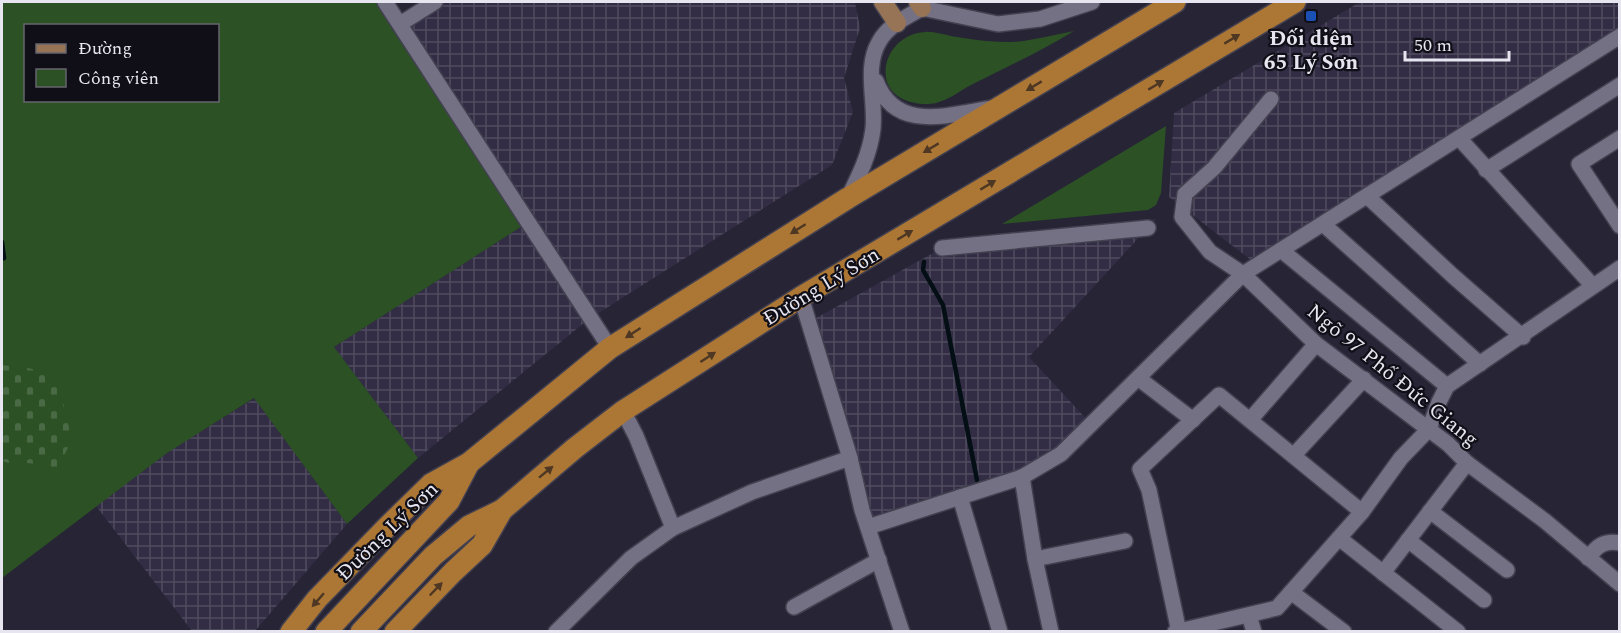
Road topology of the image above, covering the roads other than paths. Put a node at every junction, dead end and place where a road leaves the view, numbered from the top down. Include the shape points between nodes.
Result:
1 (386, 2) edge
2 (435, 2) edge
3 (884, 2) edge
4 (1092, 2) edge
5 (1176, 2) edge
6 (1295, 2) edge
7 (920, 5) edge
8 (897, 23) junction
9 (400, 24) junction
10 (1620, 36) edge
11 (871, 69) junction
12 (1620, 85) edge
13 (1270, 99) dead end
14 (999, 107) junction
15 (1459, 138) junction
16 (1620, 138) edge
17 (1486, 170) junction
18 (1367, 196) junction
19 (848, 198) junction
20 (1323, 224) junction
21 (1620, 226) edge
22 (1148, 228) dead end
23 (942, 248) dead end
24 (1281, 250) junction
25 (1620, 268) edge
26 (1243, 274) junction
27 (1592, 285) junction
28 (801, 297) junction
29 (1522, 337) junction
30 (1316, 344) junction
31 (610, 348) junction
32 (1480, 364) junction
33 (1138, 378) junction
34 (1364, 379) junction
35 (1448, 386) junction
36 (624, 411) junction
37 (1192, 420) junction
38 (1250, 420) junction
39 (1429, 429) junction
40 (1294, 455) junction
41 (850, 458) junction
42 (469, 463) junction
43 (1467, 463) junction
44 (1022, 477) junction
45 (960, 497) junction
46 (502, 510) junction
47 (1430, 511) junction
48 (1362, 512) junction
49 (868, 527) junction
50 (674, 528) junction
51 (1339, 538) junction
52 (1408, 540) junction
53 (1125, 541) dead end
54 (1620, 543) edge
55 (1588, 558) junction
56 (1035, 559) junction
57 (879, 560) junction
58 (1508, 570) dead end
59 (1383, 573) junction
60 (1620, 584) edge
61 (1291, 592) junction
62 (1484, 600) dead end
63 (794, 607) dead end
64 (1249, 615) junction
65 (1178, 631) edge
66 (291, 632) edge
67 (326, 632) edge
68 (361, 632) edge
69 (395, 632) edge
70 (556, 632) edge
71 (902, 632) edge
72 (1000, 632) edge
73 (1051, 632) edge
74 (1254, 632) edge
75 (1344, 632) edge
76 (1458, 632) edge

1 - 9 street
2 - 9 street
3 - 8 main road
4 - 7 street via 1040,19 998,24 941,14
5 -> 14 highway, Đường Lý Sơn
28 -> 6 highway, Đường Lý Sơn
7 - 8 street
8 - 11 street via 878,43
9 - 31 street
10 - 15 street
11 - 14 street, Đường Lý Sơn via 887,103 911,116 927,118
11 - 19 street via 873,128 860,175
12 - 17 street
13 - 26 street, Ngõ 97 Phố Đức Giang via 1214,168 1185,194 1182,217 1210,252
14 -> 19 highway, Đường Lý Sơn
15 - 17 street
15 - 18 street
16 - 21 street via 1579,164
17 - 27 street
18 - 20 street
18 - 29 street
19 -> 31 highway, Đường Lý Sơn
20 - 24 street
20 - 32 street
22 - 23 street
24 - 26 street
24 - 35 street
25 - 27 street
26 - 30 street, Ngõ 97 Phố Đức Giang
26 - 33 street
27 - 29 street
36 -> 28 highway, Đường Lý Sơn
28 - 41 street
29 - 32 street
30 - 34 street, Ngõ 97 Phố Đức Giang
30 - 38 street
31 - 42 highway, Đường Lý Sơn
32 - 35 street
33 - 37 street
33 - 44 street via 1061,454
34 - 39 street, Ngõ 97 Phố Đức Giang
34 - 40 street
35 - 39 street
46 -> 36 highway, Đường Lý Sơn
36 - 50 street
37 - 38 street via 1219,395
37 - 65 street via 1140,469 1149,490
38 - 40 street
39 - 43 street, Ngõ 97 Phố Đức Giang
39 - 48 street via 1401,458
40 - 48 street
41 - 49 street
41 - 50 street via 752,492
42 -> 66 highway, Đường Lý Sơn via 423,491 317,599
42 - 67 highway via 449,501
43 - 47 street
43 - 55 street, Ngõ 97 Phố Đức Giang
44 - 45 street
44 - 56 street
45 - 49 street
45 - 72 street
46 - 68 highway via 469,526 433,556
69 -> 46 highway, Đường Lý Sơn via 482,545
47 - 52 street
47 - 58 street
48 - 51 street
49 - 57 street
50 - 70 street via 631,558
51 - 59 street
51 - 61 street
52 - 59 street
52 - 62 street
53 - 56 street
54 - 55 street via 1604,542
55 - 60 street, Ngõ 97 Phố Đức Giang
56 - 73 street
57 - 63 street
57 - 71 street
59 - 76 street
61 - 64 street via 1277,608
61 - 75 street
64 - 65 street
64 - 74 street

